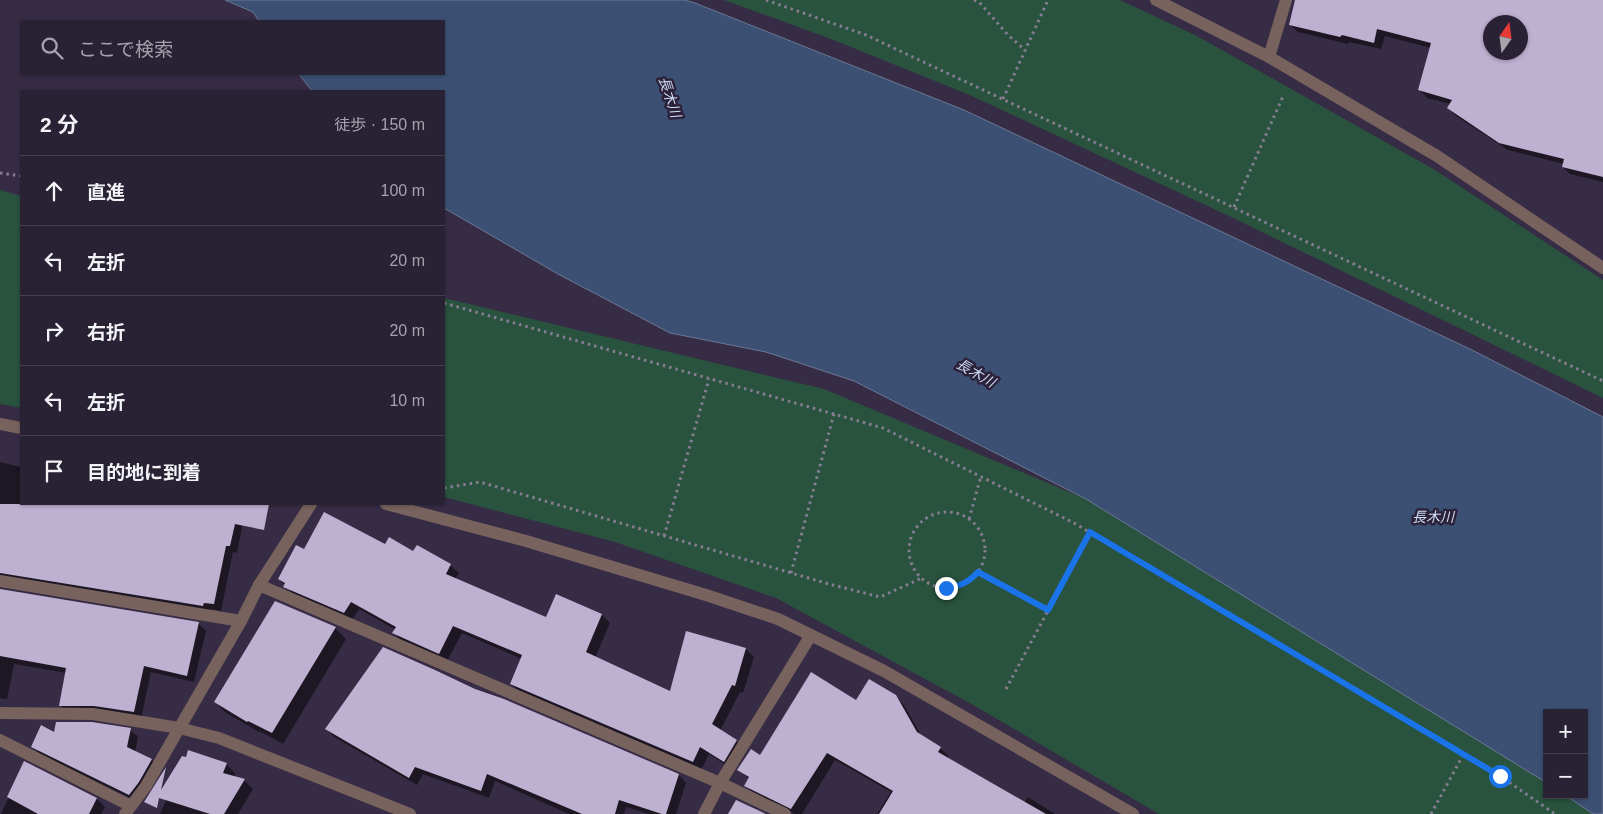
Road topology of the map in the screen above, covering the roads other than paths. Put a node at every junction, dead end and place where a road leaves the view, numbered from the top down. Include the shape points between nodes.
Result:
1 (1156, 0) edge
2 (1286, 0) edge
3 (1269, 57) junction
4 (1603, 268) edge
5 (0, 424) edge
6 (20, 428) edge
7 (310, 505) edge
8 (390, 505) edge
9 (0, 581) edge
10 (259, 586) junction
11 (240, 621) junction
12 (811, 635) junction
13 (0, 713) edge
14 (179, 728) junction
15 (0, 740) edge
16 (720, 783) junction
17 (128, 810) edge
18 (410, 814) edge
19 (704, 814) edge
20 (784, 814) edge
21 (1133, 814) edge

1 - 3 street
2 - 3 street
3 - 4 street via 1437,156
5 - 6 street
7 - 10 street
8 - 12 street via 526,541 706,595 778,619
9 - 11 street
10 - 11 street
10 - 16 street
11 - 14 street
12 - 16 street
12 - 21 street via 884,671
13 - 14 street via 93,714
14 - 17 street via 146,786
14 - 18 street via 219,738
15 - 17 street
16 - 19 street
16 - 20 street

